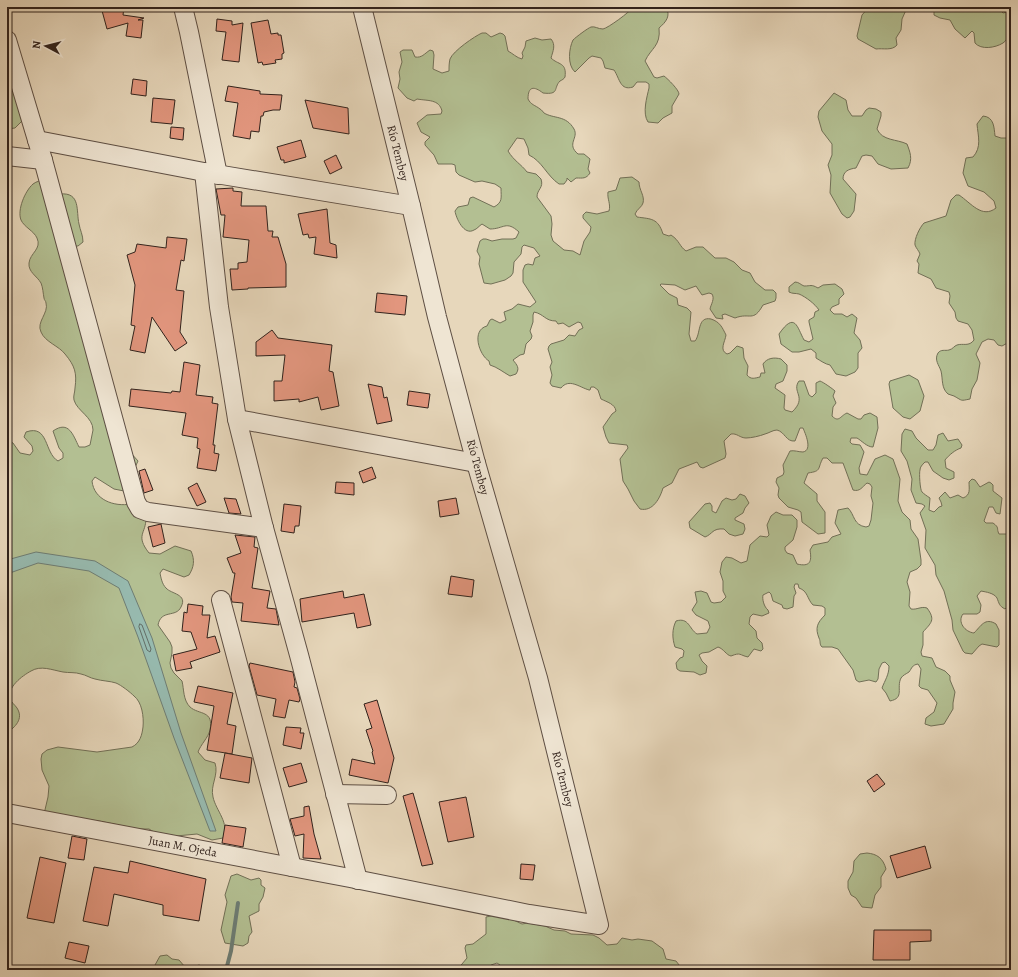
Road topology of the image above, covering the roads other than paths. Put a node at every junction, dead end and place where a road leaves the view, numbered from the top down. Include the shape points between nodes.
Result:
1 (183, 7) edge
2 (362, 7) edge
3 (7, 40) edge
4 (37, 140) junction
5 (7, 156) edge
6 (42, 160) junction
7 (211, 173) junction
8 (411, 206) junction
9 (237, 419) junction
10 (476, 463) junction
11 (264, 528) junction
12 (221, 600) dead end
13 (335, 794) junction
14 (387, 795) dead end
15 (7, 813) edge
16 (292, 867) junction
17 (358, 880) junction
18 (599, 925) joint

1 - 7 street
2 - 8 street, Río Tembey
3 - 4 street
4 - 6 street
4 - 7 street
5 - 6 street
6 - 11 street via 140,509
7 - 8 street
7 - 9 street via 219,307
8 - 10 street, Río Tembey via 437,317
9 - 10 street
9 - 11 street
10 - 18 street, Río Tembey via 538,678
11 - 13 street
12 - 16 street
13 - 14 street
13 - 17 street
15 - 16 street, Juan M. Ojeda
16 - 17 street, Juan M. Ojeda
17 - 18 street, Juan M. Ojeda via 529,914

